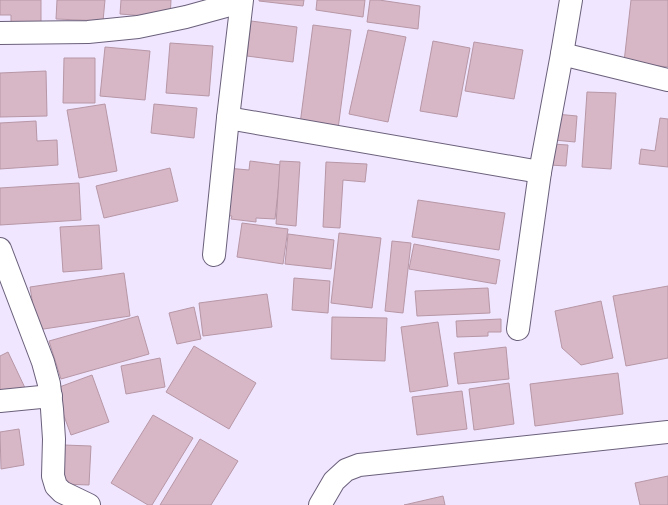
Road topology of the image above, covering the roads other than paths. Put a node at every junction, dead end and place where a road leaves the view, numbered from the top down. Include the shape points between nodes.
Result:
1 (571, 0) edge
2 (242, 1) edge
3 (0, 33) edge
4 (562, 54) junction
5 (668, 80) edge
6 (228, 118) junction
7 (540, 172) junction
8 (0, 250) edge
9 (214, 255) dead end
10 (518, 329) dead end
11 (50, 396) junction
12 (0, 401) edge
13 (668, 432) edge
14 (89, 505) edge
15 (320, 505) edge

1 - 4 street
2 - 3 street via 138,27 88,32
2 - 6 street
4 - 5 street
4 - 7 street
6 - 7 street
6 - 9 street
7 - 10 street
8 - 11 street via 43,362
11 - 12 street
11 - 14 street via 54,440 53,476 56,486 62,492
13 - 15 street via 359,465 346,470 334,481

